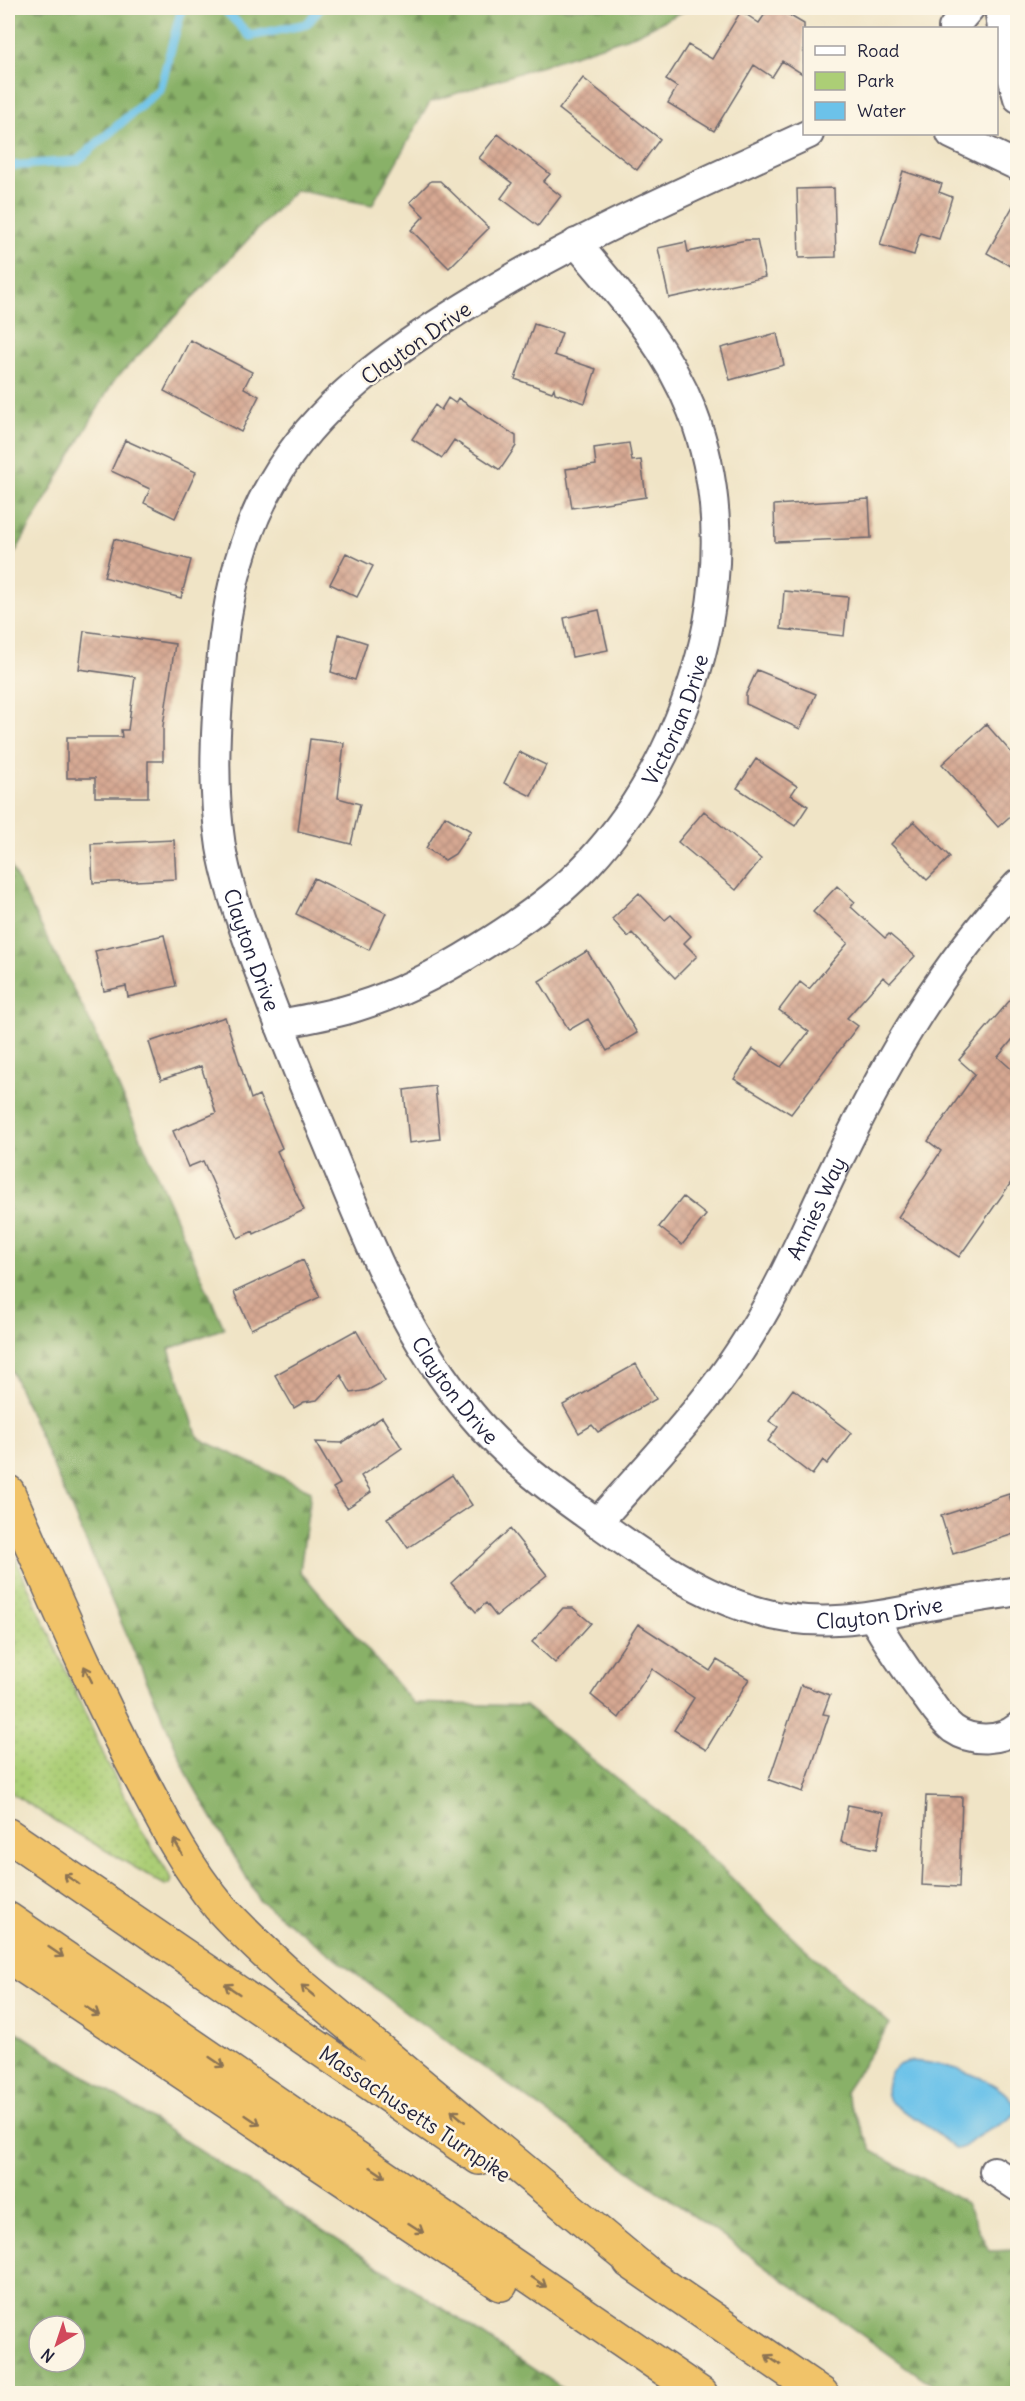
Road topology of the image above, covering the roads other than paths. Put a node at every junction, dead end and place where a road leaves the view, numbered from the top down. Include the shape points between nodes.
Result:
1 (970, 8) edge
2 (999, 8) edge
3 (954, 27) edge
4 (1017, 98) edge
5 (807, 135) edge
6 (953, 135) edge
7 (1017, 166) edge
8 (576, 243) junction
9 (1017, 884) edge
10 (279, 1024) junction
11 (8, 1492) edge
12 (597, 1523) junction
13 (1017, 1591) edge
14 (873, 1617) junction
15 (1017, 1727) edge
16 (8, 1835) edge
17 (8, 1919) edge
18 (8, 1956) edge
19 (994, 2171) dead end
20 (1017, 2187) edge
21 (648, 2274) junction
22 (668, 2394) edge
23 (701, 2394) edge
24 (822, 2394) edge

1 - 3 street
2 - 4 street via 1005,55
5 - 8 street, Clayton Drive
6 - 7 street
8 - 10 street, Clayton Drive via 498,286 384,360 333,405 291,453 258,508 227,613 221,654 216,800 232,894
8 - 10 street, Victorian Drive via 642,322 670,364 692,411 708,467 716,531 715,569 704,645 694,680 642,791 587,865 549,900 465,957 393,994 355,1008
9 - 12 street, Annies Way via 951,962 920,1009 864,1110 752,1333 690,1416
10 - 12 street, Clayton Drive via 379,1265 436,1366 502,1450
21 -> 11 highway via 289,1975 217,1904 183,1856 125,1750 85,1670
12 - 14 street, Clayton Drive via 689,1583 765,1614 848,1620
13 - 14 street, Clayton Drive
14 - 15 street via 904,1667 954,1729 986,1739
21 -> 16 highway, Massachusetts Turnpike
17 -> 23 highway
18 -> 22 highway
19 - 20 street
24 -> 21 highway, Massachusetts Turnpike

